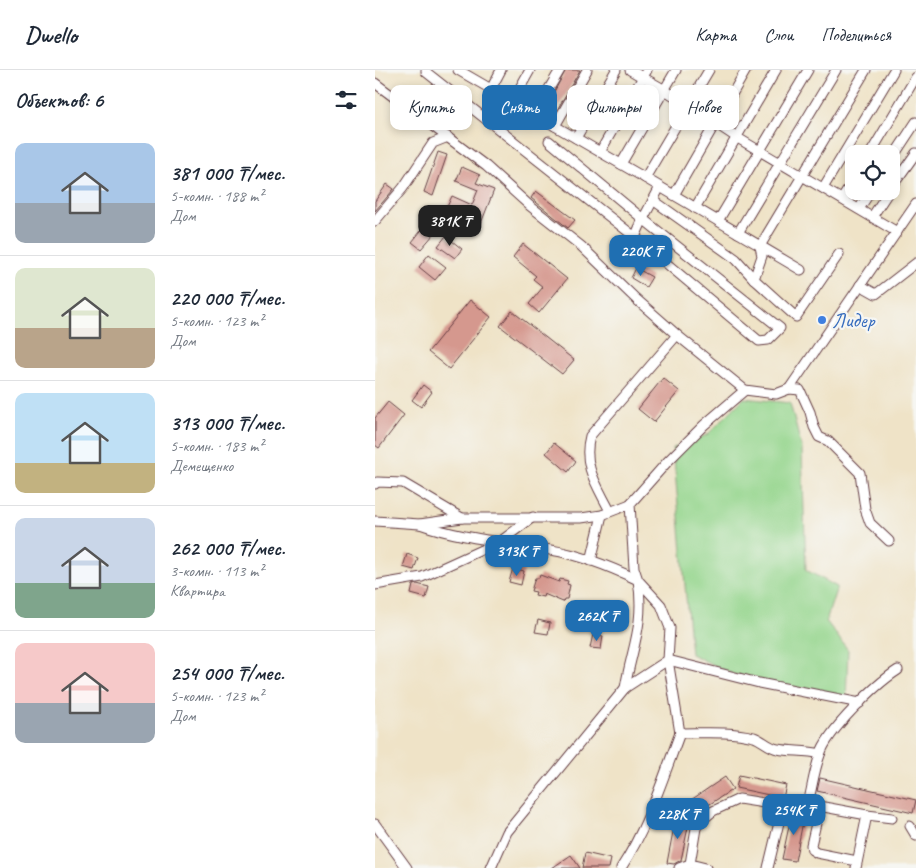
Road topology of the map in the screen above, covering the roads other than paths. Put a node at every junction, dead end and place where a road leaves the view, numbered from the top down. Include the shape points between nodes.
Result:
1 (426, 70) edge
2 (457, 70) edge
3 (501, 70) edge
4 (530, 70) edge
5 (559, 70) edge
6 (587, 70) edge
7 (616, 70) edge
8 (630, 70) edge
9 (676, 70) edge
10 (709, 70) edge
11 (746, 70) edge
12 (775, 70) edge
13 (808, 70) edge
14 (836, 70) edge
15 (867, 70) edge
16 (893, 70) edge
17 (470, 73) edge
18 (645, 74) edge
19 (916, 77) edge
20 (375, 83) edge
21 (486, 85) edge
22 (493, 85) edge
23 (522, 85) edge
24 (550, 85) edge
25 (701, 85) edge
26 (738, 85) edge
27 (665, 90) junction
28 (669, 93) edge
29 (557, 122) edge
30 (916, 122) edge
31 (557, 127) edge
32 (674, 130) edge
33 (712, 130) edge
34 (728, 130) edge
35 (448, 137) junction
36 (737, 137) junction
37 (576, 138) junction
38 (549, 141) dead end
39 (875, 145) edge
40 (900, 146) edge
41 (760, 150) junction
42 (600, 152) junction
43 (916, 153) edge
44 (781, 163) junction
45 (621, 164) junction
46 (802, 175) junction
47 (900, 176) edge
48 (645, 178) junction
49 (660, 187) junction
50 (823, 188) junction
51 (845, 194) edge
52 (674, 195) junction
53 (842, 199) junction
54 (653, 200) junction
55 (865, 200) edge
56 (883, 200) edge
57 (916, 204) edge
58 (695, 208) junction
59 (859, 209) junction
60 (871, 216) junction
61 (643, 219) junction
62 (375, 221) edge
63 (717, 221) junction
64 (897, 232) junction
65 (738, 233) junction
66 (635, 237) junction
67 (759, 246) junction
68 (839, 254) dead end
69 (916, 263) edge
70 (801, 270) dead end
71 (754, 279) junction
72 (860, 285) junction
73 (677, 335) junction
74 (789, 388) junction
75 (745, 390) junction
76 (375, 484) edge
77 (630, 504) junction
78 (606, 513) junction
79 (533, 517) junction
80 (462, 518) junction
81 (375, 521) edge
82 (420, 524) junction
83 (501, 541) junction
84 (889, 541) dead end
85 (591, 561) junction
86 (638, 580) junction
87 (375, 585) edge
88 (668, 660) junction
89 (897, 670) dead end
90 (625, 688) junction
91 (860, 703) junction
92 (680, 733) junction
93 (820, 754) junction
94 (808, 804) junction
95 (783, 806) junction
96 (820, 806) junction
97 (867, 815) junction
98 (892, 818) dead end
99 (375, 824) edge
100 (910, 826) dead end
101 (916, 836) edge
102 (690, 864) junction
103 (857, 864) edge
104 (407, 868) edge
105 (491, 868) edge
106 (621, 868) edge
107 (679, 868) edge
108 (706, 868) edge
109 (768, 868) edge

1 - 66 street
2 - 17 street
3 - 22 street
4 - 23 street
5 - 24 street
6 - 29 street
7 - 37 street
8 - 18 street
9 - 27 street
10 - 25 street
11 - 26 street
12 - 36 street
13 - 41 street
14 - 44 street
15 - 46 street
16 - 50 street
17 - 21 street
18 - 27 street
18 - 42 street
19 - 39 street
20 - 35 street
27 - 28 street
27 - 45 street
30 - 40 street
31 - 37 street
32 - 48 street
33 - 52 street
34 - 36 street
35 - 62 street via 433,144 403,188
35 - 73 street via 581,246
36 - 41 street
36 - 58 street
37 - 42 street
38 - 61 street
41 - 44 street
41 - 63 street
42 - 45 street
43 - 47 street
44 - 46 street
44 - 65 street
45 - 48 street
46 - 50 street
46 - 67 street
48 - 49 street
49 - 52 street
49 - 54 street
50 - 53 street
51 - 53 street
52 - 58 street
53 - 59 street
54 - 61 street
54 - 71 street via 736,259
55 - 59 street
56 - 60 street
57 - 64 street
58 - 63 street
59 - 60 street
60 - 64 street
61 - 66 street
61 - 66 street via 780,328 767,340 759,341
63 - 65 street
64 - 72 street
65 - 67 street
67 - 70 street
67 - 71 street via 762,256
68 - 71 street via 796,317
69 - 72 street via 876,294
72 - 74 street
73 - 75 street
73 - 78 street via 590,436 587,455
74 - 75 street via 777,394
74 - 84 street via 800,390 819,437 828,441 860,473 869,523
75 - 77 street via 704,425
76 - 80 street via 403,484
77 - 78 street
77 - 86 street via 634,568
78 - 79 street via 581,518
78 - 85 street
79 - 80 street
79 - 83 street
80 - 82 street
81 - 82 street
82 - 83 street via 443,532
83 - 85 street
83 - 87 street via 422,577
85 - 86 street
86 - 88 street via 661,605 670,628
86 - 90 street via 641,600 639,627
88 - 90 street
88 - 91 street via 759,683
88 - 92 street
89 - 91 street
90 - 105 street via 507,832
91 - 93 street via 837,727
92 - 93 street via 704,731 754,737 771,748
92 - 106 street via 656,798
93 - 94 street
94 - 95 street
94 - 96 street
95 - 102 street via 739,799 713,811 696,828
95 - 109 street
96 - 97 street
96 - 103 street via 812,850
97 - 98 street
97 - 103 street
99 - 104 street
100 - 101 street
102 - 107 street
102 - 108 street

